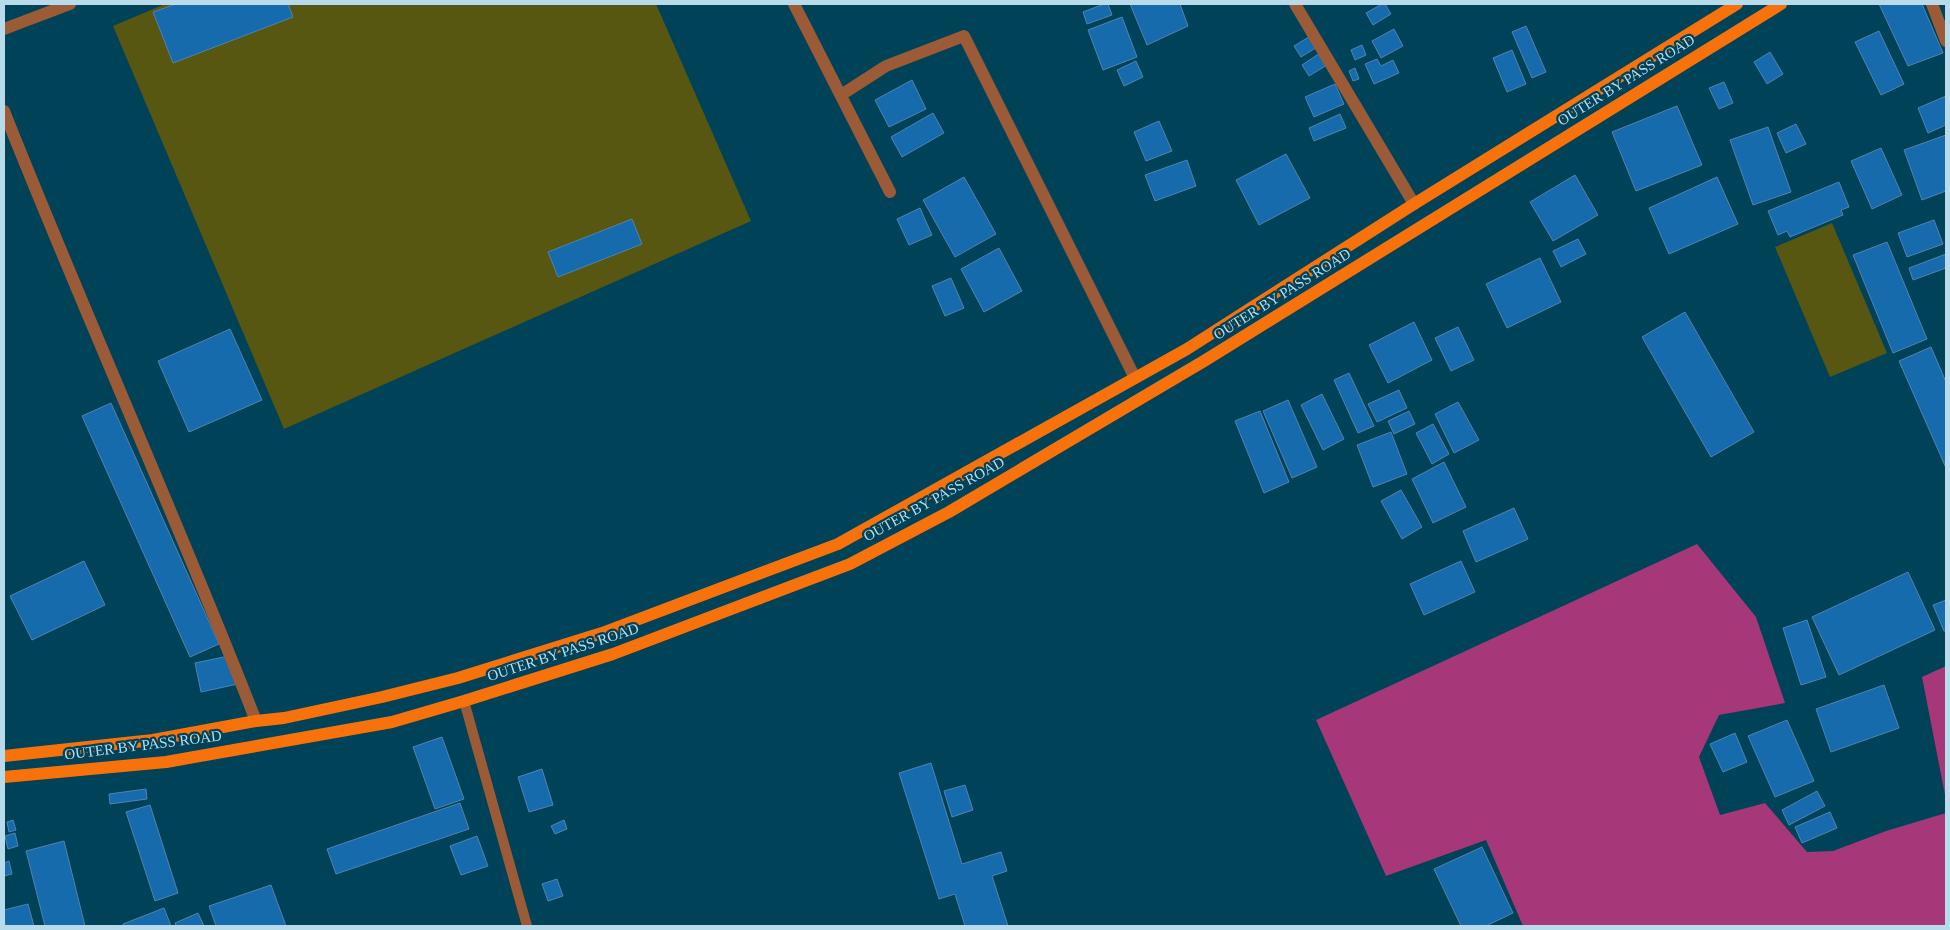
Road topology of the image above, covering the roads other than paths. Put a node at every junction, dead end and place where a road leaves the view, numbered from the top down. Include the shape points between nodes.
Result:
1 (70, 4) edge
2 (794, 4) edge
3 (1295, 4) edge
4 (1738, 4) edge
5 (1782, 4) edge
6 (1932, 4) edge
7 (4, 29) edge
8 (1946, 41) edge
9 (841, 95) junction
10 (4, 111) edge
11 (890, 192) dead end
12 (1414, 204) junction
13 (1135, 378) junction
14 (464, 702) junction
15 (256, 721) junction
16 (4, 756) edge
17 (4, 777) edge
18 (527, 926) edge

1 - 7 street
2 - 9 street
3 - 12 street
4 - 12 main road, OUTER BY PASS ROAD
5 - 14 main road, OUTER BY PASS ROAD via 1228,347 891,543 850,564 613,654
6 - 8 street
9 - 11 street
9 - 13 street via 886,66 964,36
10 - 15 street
12 - 13 main road, OUTER BY PASS ROAD via 1187,349
13 - 15 main road, OUTER BY PASS ROAD via 838,544 602,633 458,678 320,711
14 - 17 main road, OUTER BY PASS ROAD via 392,722 166,762
14 - 18 lane
15 - 16 main road, OUTER BY PASS ROAD via 153,740

